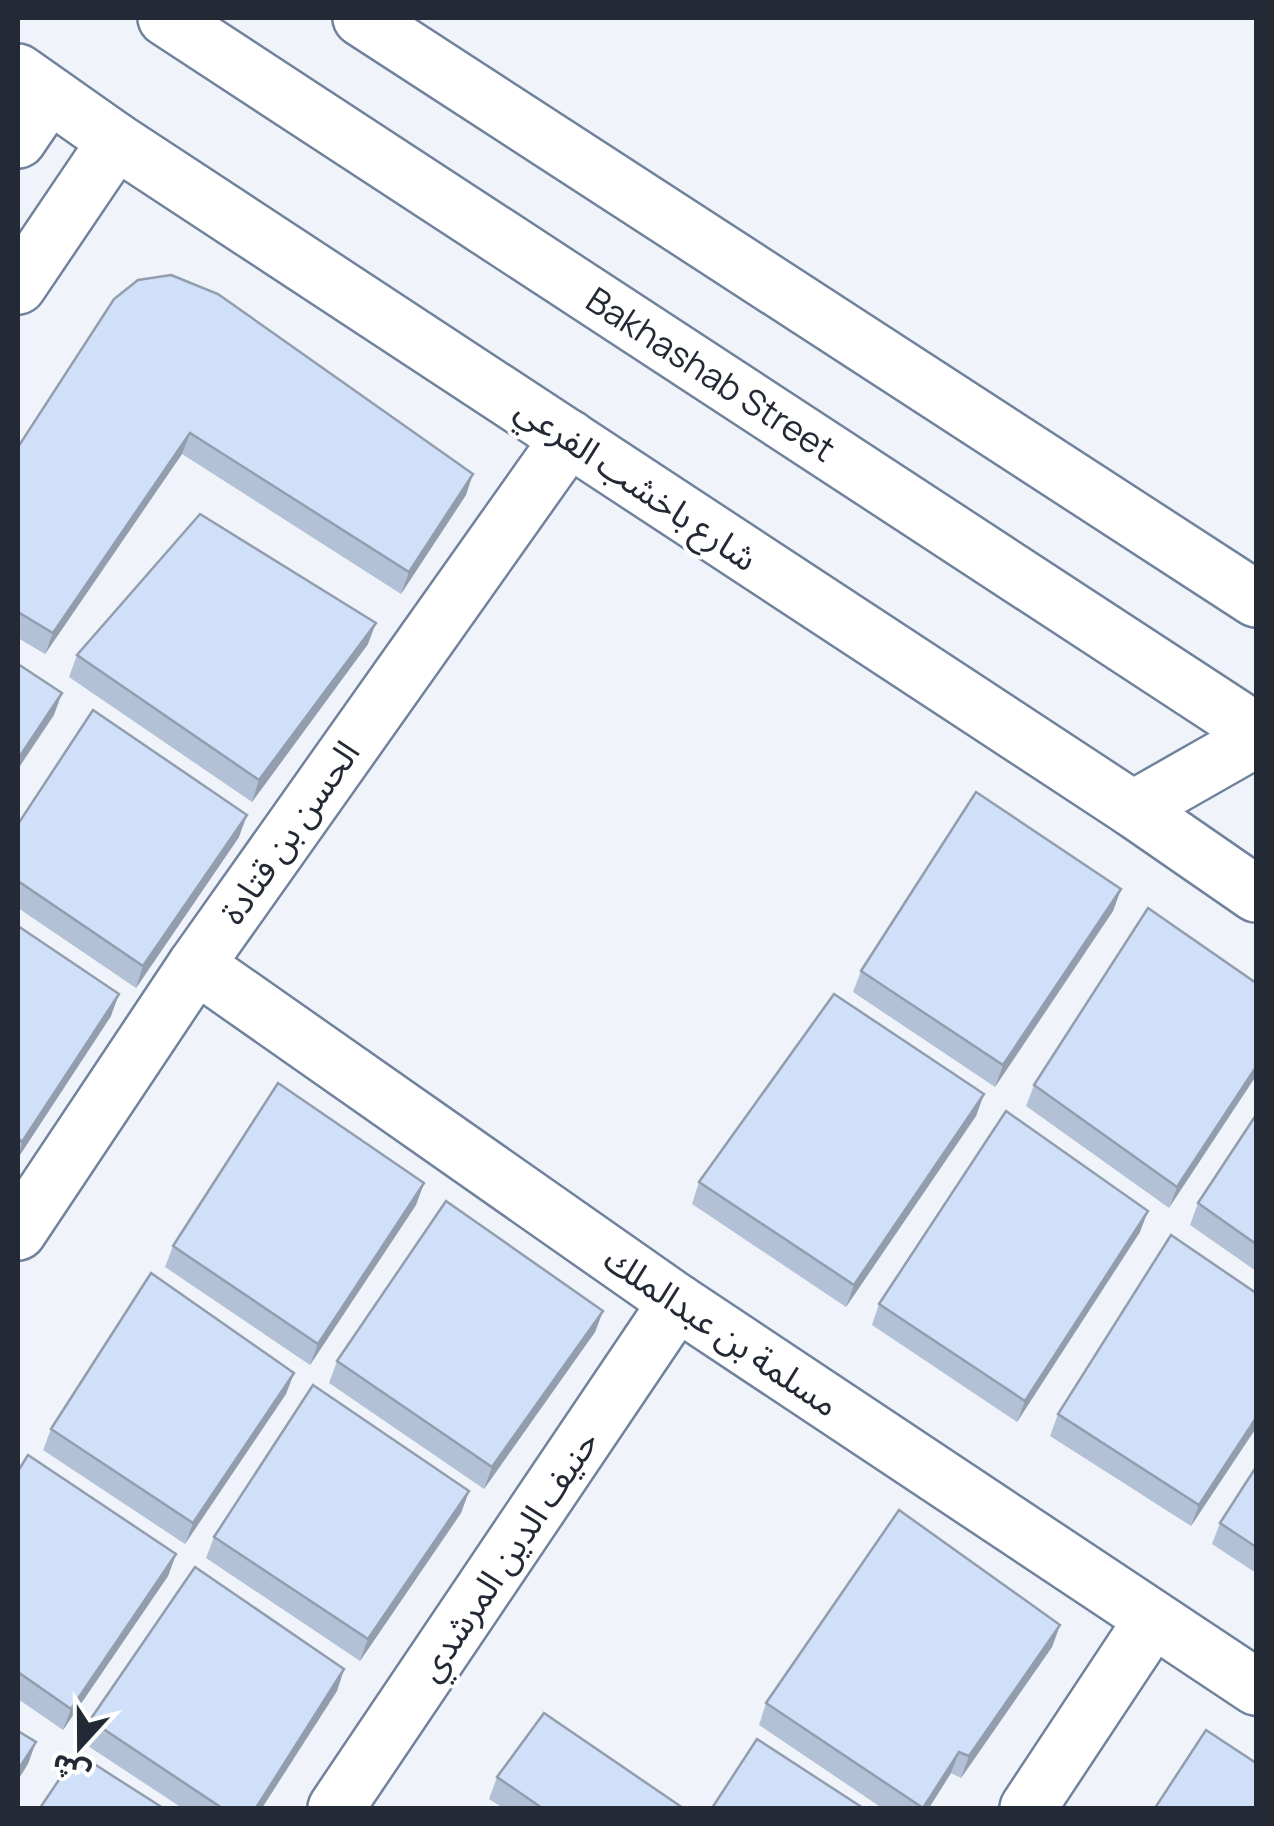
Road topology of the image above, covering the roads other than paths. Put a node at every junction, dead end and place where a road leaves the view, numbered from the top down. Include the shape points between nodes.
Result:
1 (166, 18) edge
2 (360, 18) edge
3 (33, 84) edge
4 (18, 140) edge
5 (116, 142) junction
6 (18, 286) edge
7 (569, 438) junction
8 (1256, 599) edge
9 (1256, 731) edge
10 (1256, 739) edge
11 (1133, 809) junction
12 (1256, 894) edge
13 (196, 965) junction
14 (18, 1232) edge
15 (677, 1302) junction
16 (1153, 1618) junction
17 (1256, 1686) edge
18 (336, 1808) edge
19 (1028, 1808) edge

1 - 9 street, Bakhashab Street
2 - 8 street
3 - 4 street
3 - 5 street, شارع باخشب الفرعي
5 - 6 street
5 - 7 street, شارع باخشب الفرعي
7 - 11 street, شارع باخشب الفرعي
7 - 13 street, الحسن بن قتادة
10 - 11 street
11 - 12 street, شارع باخشب الفرعي
13 - 14 street, الحسن بن قتادة
13 - 15 street, مسلمة بن عبدالملك
15 - 16 street, مسلمة بن عبدالملك
15 - 18 street, حنيف الدين المرشدي
16 - 17 street, مسلمة بن عبدالملك
16 - 19 street

